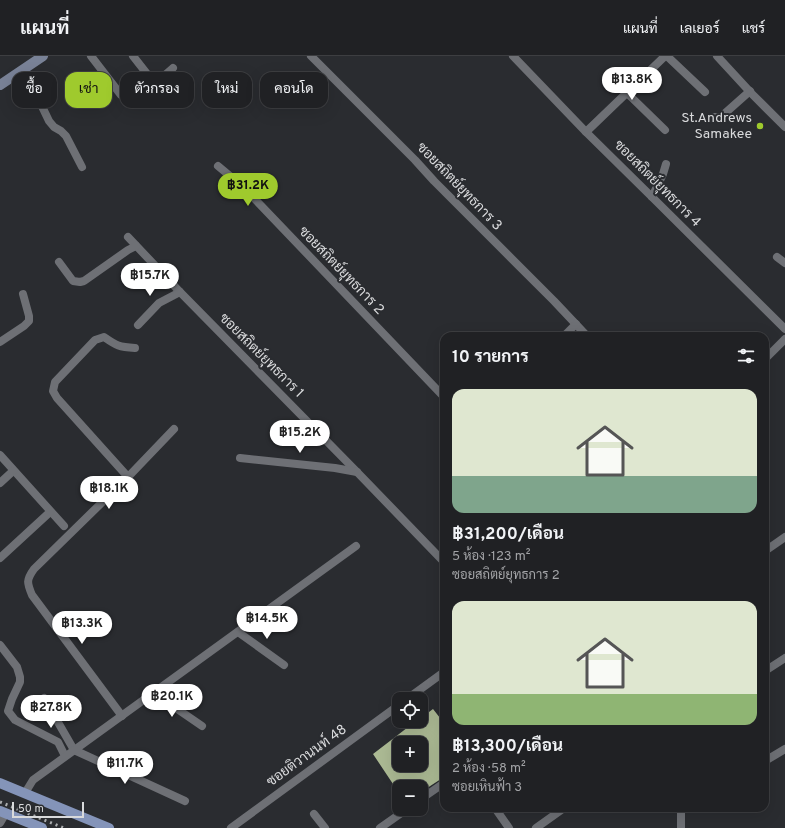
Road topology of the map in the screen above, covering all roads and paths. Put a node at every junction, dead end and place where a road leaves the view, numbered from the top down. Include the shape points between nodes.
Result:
1 (91, 56) edge
2 (133, 56) edge
3 (311, 56) edge
4 (513, 56) edge
5 (666, 56) edge
6 (717, 56) edge
7 (37, 58) edge
8 (173, 68) dead end
9 (24, 69) junction
10 (145, 72) edge
11 (168, 72) edge
12 (0, 85) edge
13 (750, 91) junction
14 (627, 92) junction
15 (705, 92) dead end
16 (120, 94) edge
17 (715, 118) dead end
18 (785, 127) edge
19 (665, 130) dead end
20 (586, 132) junction
21 (666, 164) dead end
22 (218, 166) dead end
23 (82, 167) dead end
24 (652, 197) junction
25 (128, 237) dead end
26 (136, 246) junction
27 (777, 257) dead end
28 (59, 262) dead end
29 (785, 263) edge
30 (180, 292) junction
31 (23, 294) dead end
32 (576, 324) junction
33 (138, 325) dead end
34 (785, 329) edge
35 (568, 332) edge
36 (583, 332) edge
37 (785, 339) edge
38 (0, 342) edge
39 (135, 348) dead end
40 (769, 355) edge
41 (440, 393) edge
42 (174, 428) dead end
43 (0, 456) edge
44 (240, 458) dead end
45 (13, 471) junction
46 (357, 472) junction
47 (128, 477) junction
48 (0, 483) edge
49 (50, 512) junction
50 (64, 526) dead end
51 (785, 537) edge
52 (356, 546) dead end
53 (769, 548) edge
54 (0, 558) edge
55 (440, 558) edge
56 (238, 632) junction
57 (0, 646) edge
58 (785, 658) edge
59 (284, 665) dead end
60 (769, 668) edge
61 (440, 675) edge
62 (417, 692) edge
63 (154, 693) junction
64 (44, 698) dead end
65 (392, 710) edge
66 (122, 716) junction
67 (202, 726) dead end
68 (785, 749) edge
69 (74, 750) junction
70 (65, 756) junction
71 (769, 759) edge
72 (0, 783) edge
73 (440, 786) edge
74 (24, 793) junction
75 (428, 794) edge
76 (184, 801) dead end
77 (3, 812) edge
78 (498, 812) edge
79 (558, 812) edge
80 (681, 812) edge
81 (314, 814) dead end
82 (397, 816) edge
83 (0, 823) edge
84 (42, 828) edge
85 (109, 828) edge
86 (231, 828) edge
87 (325, 828) edge
88 (380, 828) edge
89 (509, 828) edge
90 (536, 828) edge
91 (681, 828) edge

1 - 16 street
2 - 10 street
3 - 32 street, ซอยสถิตย์ยุทธการ 3
4 - 20 street, ซอยสถิตย์ยุทธการ 4
5 - 14 street
5 - 15 street
6 - 13 street
7 - 9 main road
8 - 11 street
9 - 12 main road
9 - 23 street via 49,120 66,136
13 - 17 street via 723,115
13 - 18 street
14 - 19 street
14 - 20 street
20 - 24 street, ซอยสถิตย์ยุทธการ 4
21 - 24 street
22 - 41 street, ซอยสถิตย์ยุทธการ 2 via 250,194
24 - 34 street, ซอยสถิตย์ยุทธการ 4
25 - 26 street, ซอยสถิตย์ยุทธการ 1
26 - 28 street via 80,282 73,281
26 - 30 street, ซอยสถิตย์ยุทธการ 1
27 - 29 street
30 - 33 street via 159,303
30 - 46 street, ซอยสถิตย์ยุทธการ 1
31 - 38 street via 29,321
32 - 35 street
32 - 36 street, ซอยสถิตย์ยุทธการ 3
37 - 40 street
39 - 47 street via 122,347 104,337 95,340 55,382 53,391
42 - 47 street
43 - 45 street
44 - 46 street
45 - 48 street
45 - 49 street
46 - 55 street, ซอยสถิตย์ยุทธการ 1
47 - 66 street via 34,569 27,581 32,595
49 - 50 street
49 - 54 street
51 - 53 street
52 - 56 street
56 - 59 street
56 - 63 street
57 - 70 street via 17,667 20,677 8,711 15,720 58,742
58 - 60 street
61 - 62 street
63 - 66 street
63 - 67 street
64 - 69 street
65 - 86 street, ซอยติวานนท์ 48
66 - 69 street
68 - 71 street
69 - 70 street
69 - 76 street
70 - 74 street via 33,780
72 - 74 main road
73 - 75 street
74 - 85 main road
77 - 83 street
77 - 84 main road
78 - 89 street
79 - 90 street
80 - 91 street
81 - 87 street
82 - 88 street

